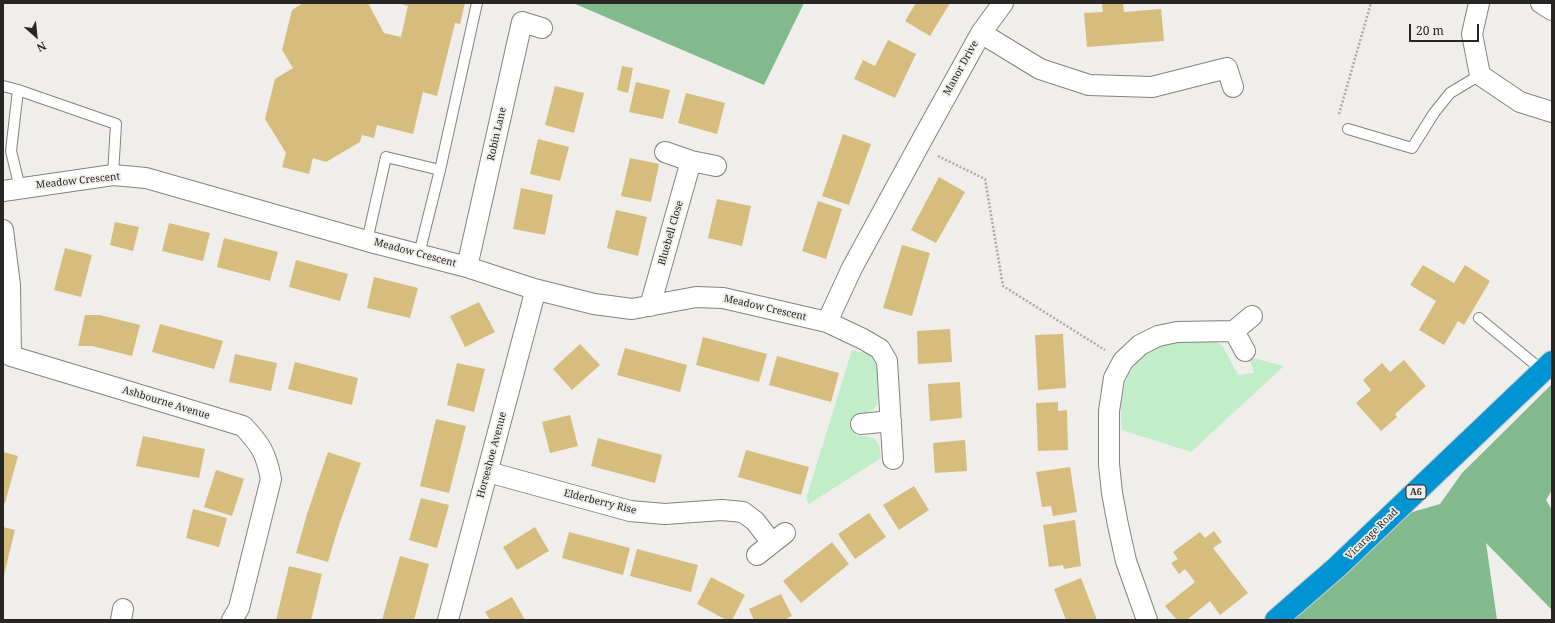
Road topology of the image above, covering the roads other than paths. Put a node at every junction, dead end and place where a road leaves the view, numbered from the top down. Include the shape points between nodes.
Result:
1 (477, 3) edge
2 (1003, 3) edge
3 (1479, 3) edge
4 (1541, 3) edge
5 (1552, 10) edge
6 (542, 28) dead end
7 (981, 33) junction
8 (1480, 75) junction
9 (3, 86) edge
10 (1233, 87) dead end
11 (18, 90) junction
12 (1552, 112) edge
13 (1348, 129) road end
14 (665, 152) dead end
15 (691, 161) junction
16 (716, 166) dead end
17 (440, 170) junction
18 (113, 175) junction
19 (11, 189) edge
20 (3, 230) edge
21 (367, 241) junction
22 (419, 254) junction
23 (467, 267) junction
24 (534, 289) junction
25 (650, 306) junction
26 (1252, 316) dead end
27 (1479, 318) dead end
28 (827, 322) junction
29 (1234, 331) junction
30 (1245, 351) dead end
31 (7, 360) edge
32 (1547, 366) edge
33 (891, 421) junction
34 (861, 424) dead end
35 (893, 459) dead end
36 (488, 472) junction
37 (757, 556) dead end
38 (232, 620) edge
39 (448, 620) edge
40 (1147, 620) edge
41 (1276, 620) edge

1 - 17 lane
2 - 7 street, Manor Drive
3 - 8 street via 1472,34
4 - 5 street
6 - 23 street, Robin Lane via 522,22
7 - 10 street via 1040,68 1089,85 1152,87 1227,68
7 - 28 street, Manor Drive via 852,268
8 - 12 street via 1520,102
8 - 13 lane via 1450,93 1412,148
9 - 11 lane
11 - 18 lane via 116,124
11 - 19 lane
14 - 15 street
15 - 16 street
15 - 25 street, Bluebell Close
17 - 21 lane via 386,157
17 - 22 lane
18 - 19 street, Meadow Crescent
18 - 21 street, Meadow Crescent via 146,178
20 - 31 street, Ashbourne Avenue via 10,285
21 - 22 street, Meadow Crescent
22 - 23 street, Meadow Crescent
23 - 24 street, Meadow Crescent
24 - 25 street, Meadow Crescent via 594,304 632,309
24 - 36 street, Horseshoe Avenue
25 - 28 street, Meadow Crescent via 696,297 723,298
26 - 29 street
27 - 32 lane
28 - 33 street, Meadow Crescent via 880,349 887,361
29 - 30 street
29 - 40 street via 1177,332 1158,336 1140,345 1123,361 1114,378 1109,411 1112,493 1124,554
31 - 38 street, Ashbourne Avenue via 243,426 257,442 267,459 271,479 239,608
32 - 41 highway, Vicarage Road / A6 via 1337,567
33 - 34 street
33 - 35 street, Meadow Crescent
36 - 37 street, Elderberry Rise via 630,511 665,514 722,510 743,512 779,538
36 - 39 street, Horseshoe Avenue

